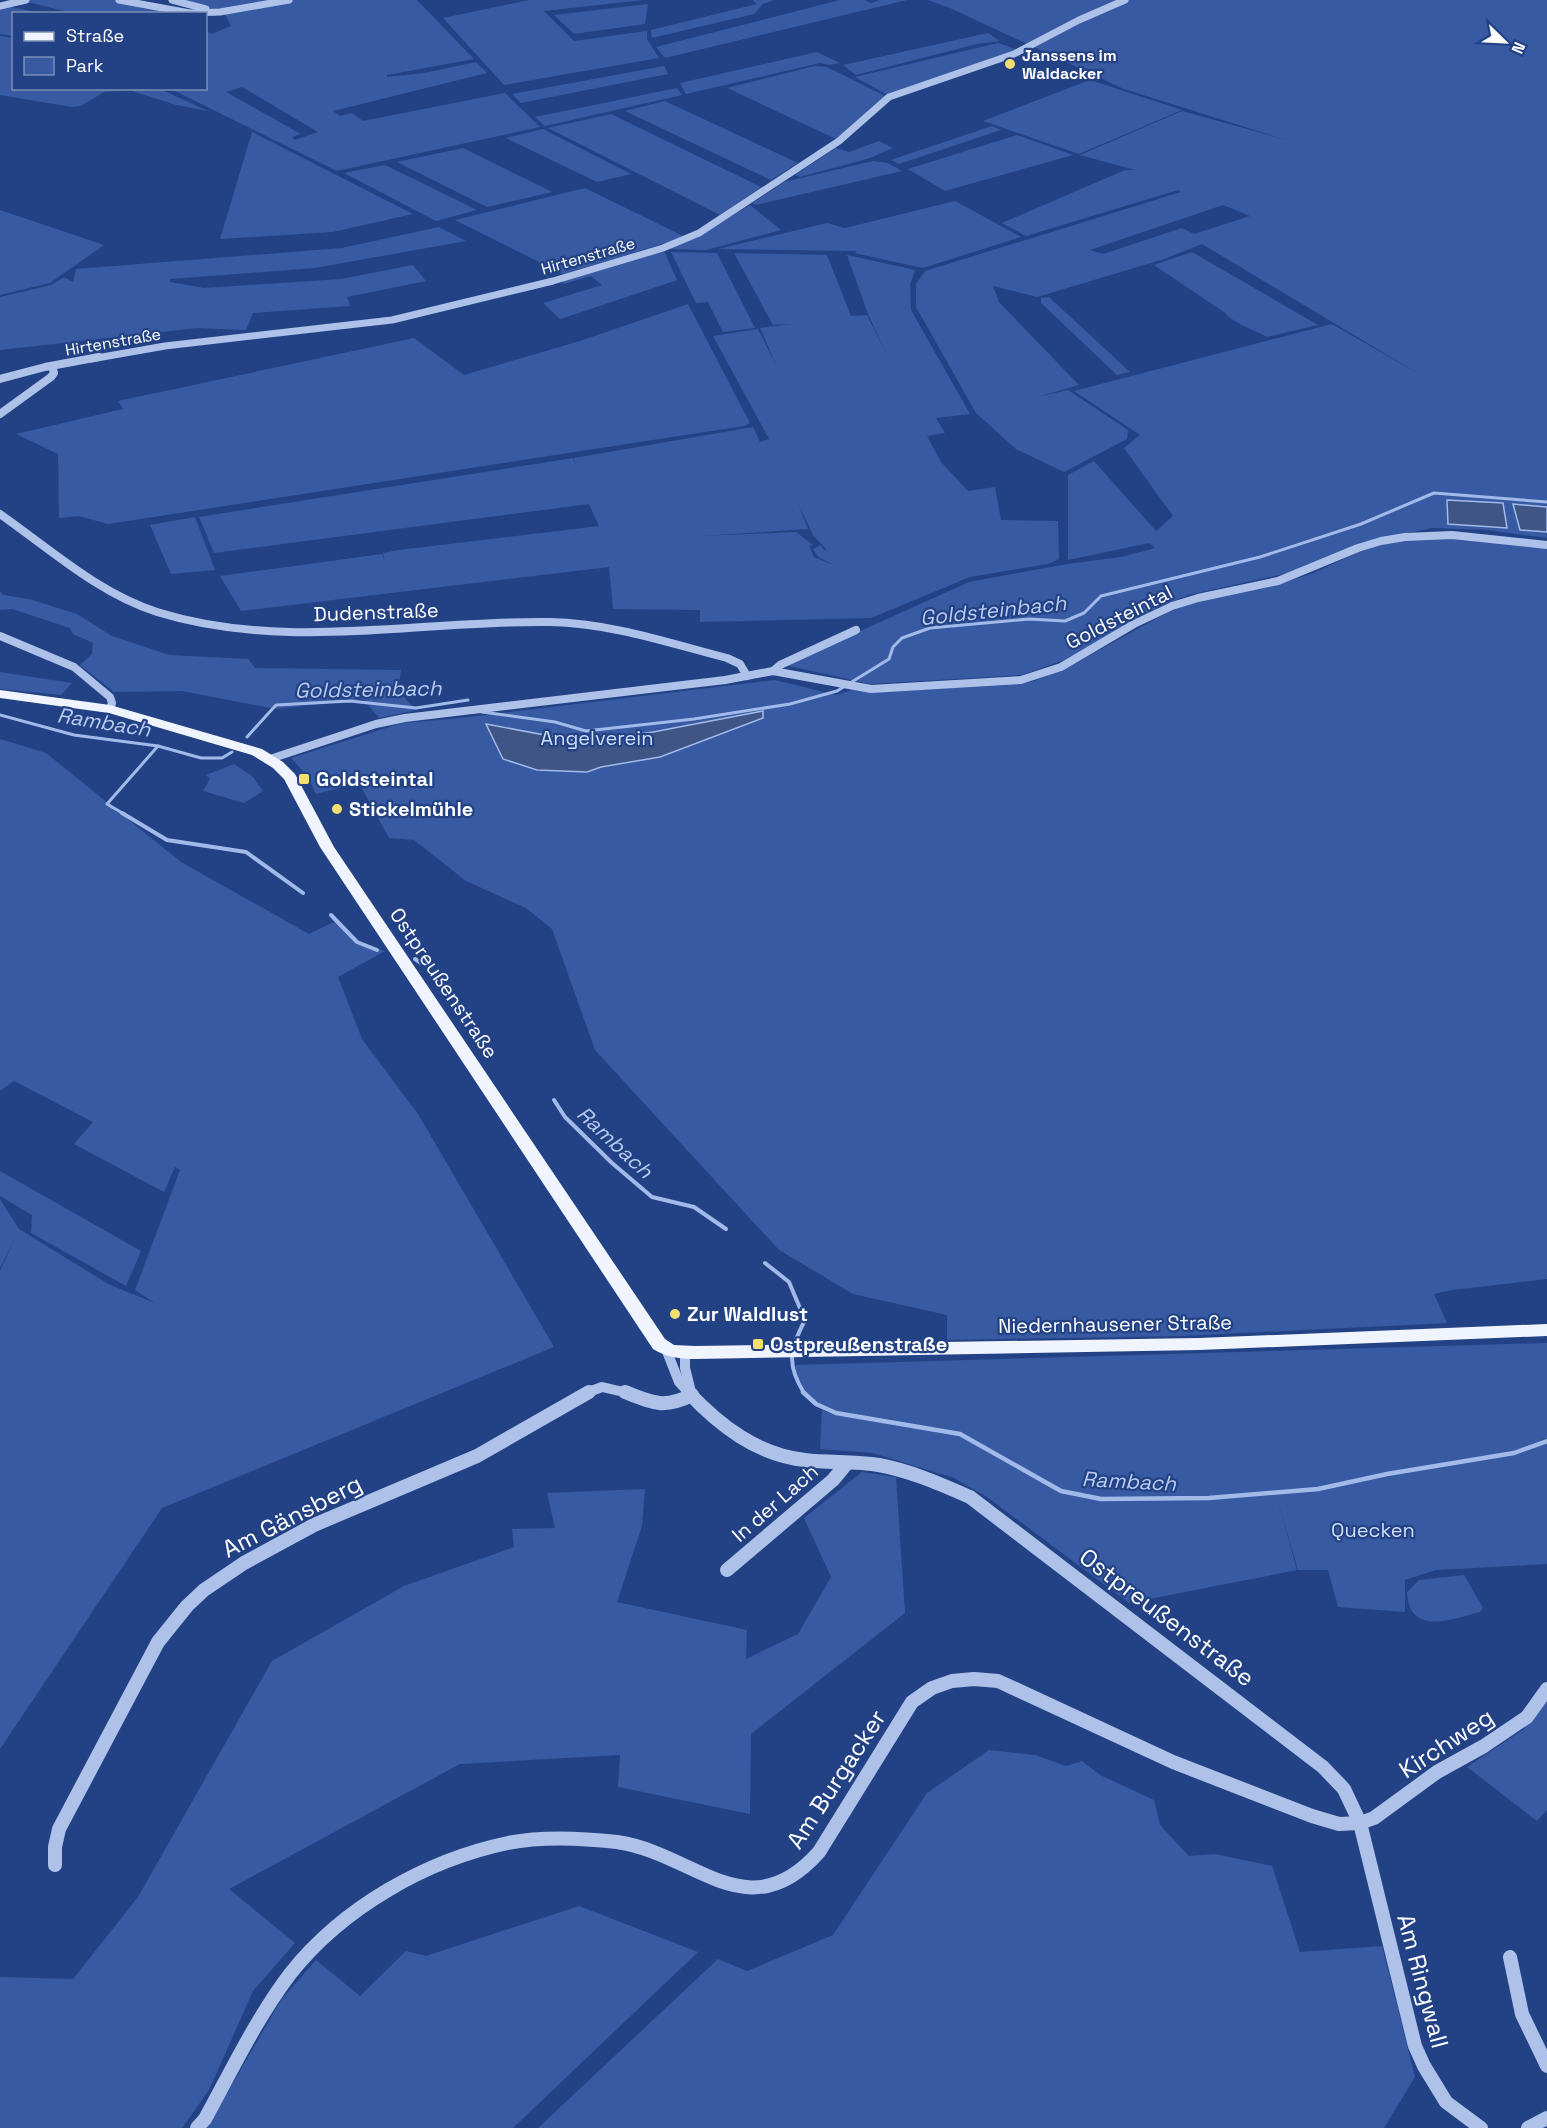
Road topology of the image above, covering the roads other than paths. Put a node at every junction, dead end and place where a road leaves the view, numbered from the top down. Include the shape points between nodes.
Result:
1 (26, 0) edge
2 (119, 0) edge
3 (172, 0) edge
4 (289, 0) edge
5 (1125, 0) edge
6 (0, 6) edge
7 (212, 12) junction
8 (52, 366) junction
9 (0, 379) edge
10 (0, 414) edge
11 (0, 514) edge
12 (1547, 545) edge
13 (856, 630) dead end
14 (0, 636) edge
15 (773, 671) junction
16 (747, 676) junction
17 (0, 694) edge
18 (110, 709) junction
19 (270, 759) junction
20 (1547, 1330) edge
21 (666, 1349) junction
22 (685, 1352) junction
23 (692, 1395) junction
24 (847, 1463) junction
25 (727, 1570) dead end
26 (1547, 1689) edge
27 (1360, 1823) junction
28 (55, 1865) dead end
29 (1510, 1957) dead end
30 (1547, 2066) edge
31 (1547, 2118) edge
32 (197, 2128) edge
33 (1481, 2128) edge
34 (1528, 2128) edge

1 - 6 street
2 - 7 street via 181,12
3 - 7 street
4 - 7 street
5 - 8 street, Hirtenstraße via 1005,58 889,97 829,148 699,233 663,248 553,281 392,320 165,346
8 - 9 street, Hirtenstraße
8 - 10 street via 51,379
11 - 16 street, Dudenstraße via 95,583 146,608 188,621 269,631 353,633 552,622 607,629 727,658 740,663
12 - 15 street, Goldsteintal via 1444,534 1389,540 1359,548 1280,581 1172,606 1064,665 1031,678 886,689
13 - 15 street, Goldsteintal
14 - 18 street via 74,667 110,696
15 - 16 street, Goldsteintal
16 - 19 street, Goldsteintal via 405,718
17 - 18 main road
18 - 19 main road via 234,744
19 - 21 main road, Ostpreußenstraße via 290,777 330,851 659,1344
20 - 22 main road, Niedernhausener Straße via 1199,1344
21 - 22 main road
21 - 23 street, Ostpreußenstraße via 676,1375
22 - 23 street
23 - 24 street, Ostpreußenstraße via 721,1425 759,1447 802,1460
23 - 28 street, Am Gänsberg via 661,1404 614,1387 593,1389 477,1456 347,1509 224,1576 187,1606 158,1642 59,1829
24 - 25 street, In der Lach via 833,1480
24 - 27 street, Ostpreußenstraße via 915,1473 986,1507 1309,1754 1344,1789
26 - 27 street, Kirchweg via 1527,1717 1437,1772 1374,1818
27 - 32 street, Am Burgacker via 1327,1822 1173,1762 998,1680 978,1677 943,1682 912,1702 819,1852 799,1873 776,1885 741,1887 661,1854 619,1842 538,1839 483,1850 378,1896 309,1953 286,1979
27 - 33 street, Am Ringwall via 1419,2056 1446,2102
29 - 30 street via 1518,2008
31 - 34 street

